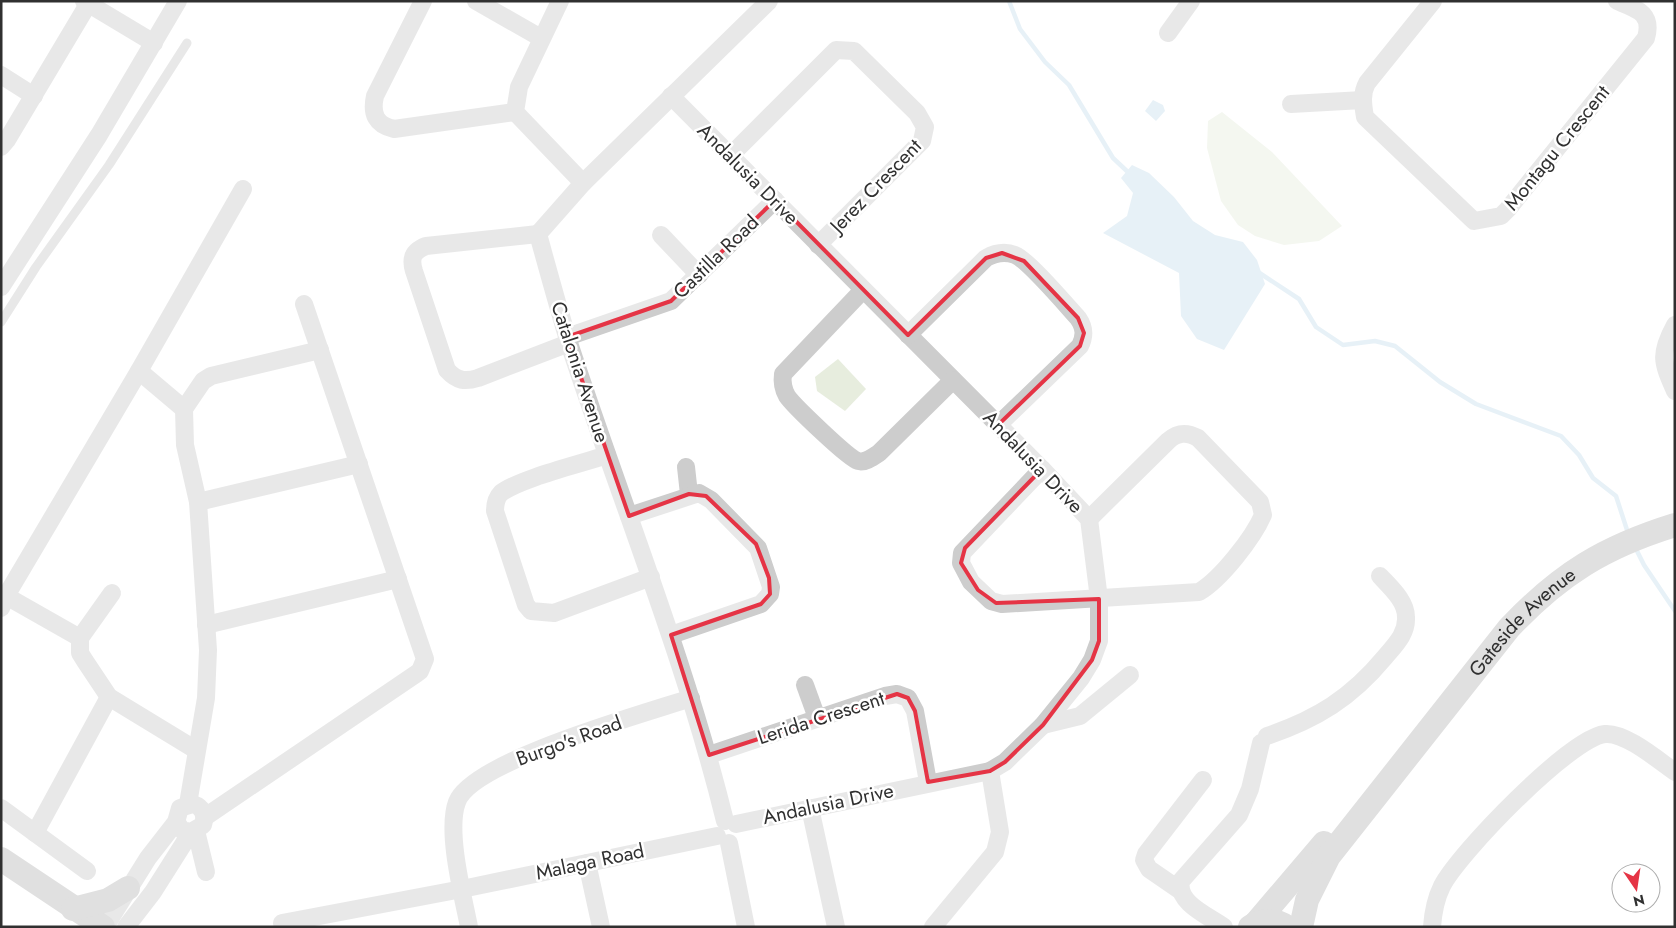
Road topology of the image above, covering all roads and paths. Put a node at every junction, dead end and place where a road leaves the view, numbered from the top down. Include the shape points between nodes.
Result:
1 (178, 1) edge
2 (423, 1) edge
3 (476, 1) edge
4 (560, 1) edge
5 (770, 1) edge
6 (1191, 1) edge
7 (1433, 1) edge
8 (1617, 1) edge
9 (88, 2) edge
10 (1168, 33) dead end
11 (541, 38) junction
12 (154, 43) junction
13 (187, 43) dead end
14 (1, 75) edge
15 (34, 96) junction
16 (671, 96) junction
17 (1363, 100) junction
18 (1292, 104) dead end
19 (515, 112) junction
20 (1, 146) edge
21 (730, 156) junction
22 (583, 183) junction
23 (243, 189) dead end
24 (775, 200) junction
25 (538, 234) junction
26 (661, 235) dead end
27 (818, 245) junction
28 (699, 275) junction
29 (1, 287) edge
30 (863, 290) junction
31 (304, 304) dead end
32 (1, 322) edge
33 (1675, 325) edge
34 (908, 335) junction
35 (568, 340) junction
36 (320, 350) junction
37 (139, 371) junction
38 (953, 380) junction
39 (1675, 391) edge
40 (184, 409) junction
41 (998, 425) junction
42 (607, 455) junction
43 (359, 464) junction
44 (686, 467) dead end
45 (1042, 469) junction
46 (689, 494) junction
47 (198, 502) junction
48 (629, 516) junction
49 (1089, 519) junction
50 (1675, 525) edge
51 (1380, 576) dead end
52 (651, 577) junction
53 (398, 579) junction
54 (112, 593) dead end
55 (1099, 599) junction
56 (4, 602) edge
57 (206, 624) junction
58 (671, 635) junction
59 (80, 638) junction
60 (1130, 675) dead end
61 (805, 685) dead end
62 (109, 697) junction
63 (691, 698) junction
64 (816, 718) junction
65 (1043, 725) junction
66 (196, 750) junction
67 (708, 755) junction
68 (1403, 760) junction
69 (990, 771) junction
70 (1675, 772) edge
71 (1203, 780) dead end
72 (928, 782) junction
73 (188, 804) junction
74 (1, 808) edge
75 (810, 808) junction
76 (176, 822) junction
77 (197, 827) junction
78 (727, 831) junction
79 (35, 833) junction
80 (1, 858) edge
81 (587, 863) junction
82 (87, 871) dead end
83 (206, 872) dead end
84 (130, 884) junction
85 (462, 889) junction
86 (1181, 891) junction
87 (153, 892) junction
88 (73, 908) junction
89 (282, 922) dead end
90 (1252, 925) edge
91 (104, 927) edge
92 (126, 927) edge
93 (469, 927) edge
94 (601, 927) edge
95 (746, 927) edge
96 (836, 927) edge
97 (934, 927) edge
98 (1224, 927) edge
99 (1287, 927) edge
100 (1302, 927) edge
101 (1432, 927) edge

1 - 12 street
2 - 19 street via 375,96 372,111 377,122 394,129
3 - 11 street
4 - 11 street
5 - 16 street
6 - 10 street
7 - 17 street via 1368,83
8 - 17 street, Montagu Crescent via 1639,10 1646,18 1646,38 1501,216 1482,221 1469,219 1365,117
9 - 12 street
9 - 15 street
11 - 19 street via 519,87
12 - 29 street
13 - 32 lane
14 - 15 street
15 - 20 street
16 - 21 street, Andalusia Drive
16 - 22 street
17 - 18 street
19 - 22 street
21 - 24 street, Andalusia Drive
21 - 27 street, Jerez Crescent via 836,50 854,51 917,113 924,127 922,141
22 - 25 street
23 - 37 street
24 - 27 street, Andalusia Drive
24 - 28 street, Castilla Road
25 - 35 street, Catalonia Avenue
25 - 35 street, Castilla Road via 426,246 417,249 412,265 447,370 456,378 465,381 478,378
26 - 28 street
27 - 30 street, Andalusia Drive
28 - 35 street, Castilla Road via 682,293 663,305
30 - 34 street, Andalusia Drive
30 - 38 street via 783,374 788,397 843,451 858,461 879,453
31 - 36 street
33 - 39 street via 1662,356
34 - 38 street, Andalusia Drive
34 - 41 street via 986,258 1008,253 1024,262 1078,318 1084,339
35 - 42 street, Catalonia Avenue
36 - 40 street via 211,376
36 - 43 street
37 - 40 street
37 - 56 street
38 - 41 street, Andalusia Drive
40 - 47 street via 185,445
41 - 45 street, Andalusia Drive
42 - 48 street, Catalonia Avenue
42 - 52 street via 519,484 500,494 495,503 494,511 526,606 531,611 554,613
43 - 47 street
43 - 53 street
44 - 46 street
45 - 49 street, Andalusia Drive
45 - 55 street via 966,548 962,553 962,567 978,590 991,601 1002,604
46 - 48 street
46 - 58 street via 706,496 756,544 771,587 770,594 761,604
47 - 57 street
48 - 52 street, Catalonia Avenue
49 - 55 street, Andalusia Drive
49 - 55 street via 1174,436 1184,434 1198,438 1262,507 1263,514 1254,531 1220,574 1199,592
50 - 68 street, Gateside Avenue via 1613,547 1566,576 1534,602
51 - 86 street via 1396,592 1406,611 1406,628 1400,640 1356,689 1313,718 1264,740 1239,814 1181,881
52 - 58 street, Catalonia Avenue
53 - 57 street
53 - 77 street via 425,659 420,671
54 - 59 street
55 - 65 street, Andalusia Drive via 1099,641 1092,660
56 - 59 street
57 - 66 street via 206,698
58 - 63 street, Catalonia Avenue
59 - 62 street via 80,653
60 - 65 street via 1080,716
61 - 64 street
62 - 66 street
62 - 79 street
63 - 67 street, Catalonia Avenue
63 - 85 street, Burgo's Road via 526,754 470,787 459,798 453,819
64 - 67 street, Lerida Crescent
64 - 72 street, Lerida Crescent via 885,696 904,695 915,711
65 - 69 street, Andalusia Drive via 1005,762
66 - 73 street
67 - 78 street, Catalonia Avenue
68 - 90 street, Gateside Avenue via 1356,807
68 - 100 street, Gateside Avenue via 1384,789 1329,856 1307,900
69 - 72 street, Andalusia Drive
69 - 97 street via 1000,832 995,852
70 - 101 street via 1623,737 1606,734 1594,737 1519,796 1456,863 1442,886
71 - 86 street via 1144,860 1149,870
72 - 75 street, Andalusia Drive
73 - 76 street via 180,808
73 - 77 street via 197,805
74 - 79 street
75 - 78 street, Andalusia Drive
75 - 96 street
76 - 77 street via 182,830
76 - 84 street
77 - 83 street
77 - 87 street
78 - 81 street, Malaga Road
78 - 95 street, Catalonia Avenue
79 - 82 street
80 - 88 street
81 - 85 street, Malaga Road
81 - 94 street
84 - 87 street
84 - 88 street via 108,900
84 - 91 street
85 - 89 street, Malaga Road
85 - 93 street
86 - 98 street via 1186,901
87 - 92 street
88 - 91 street
90 - 99 street via 1275,921

